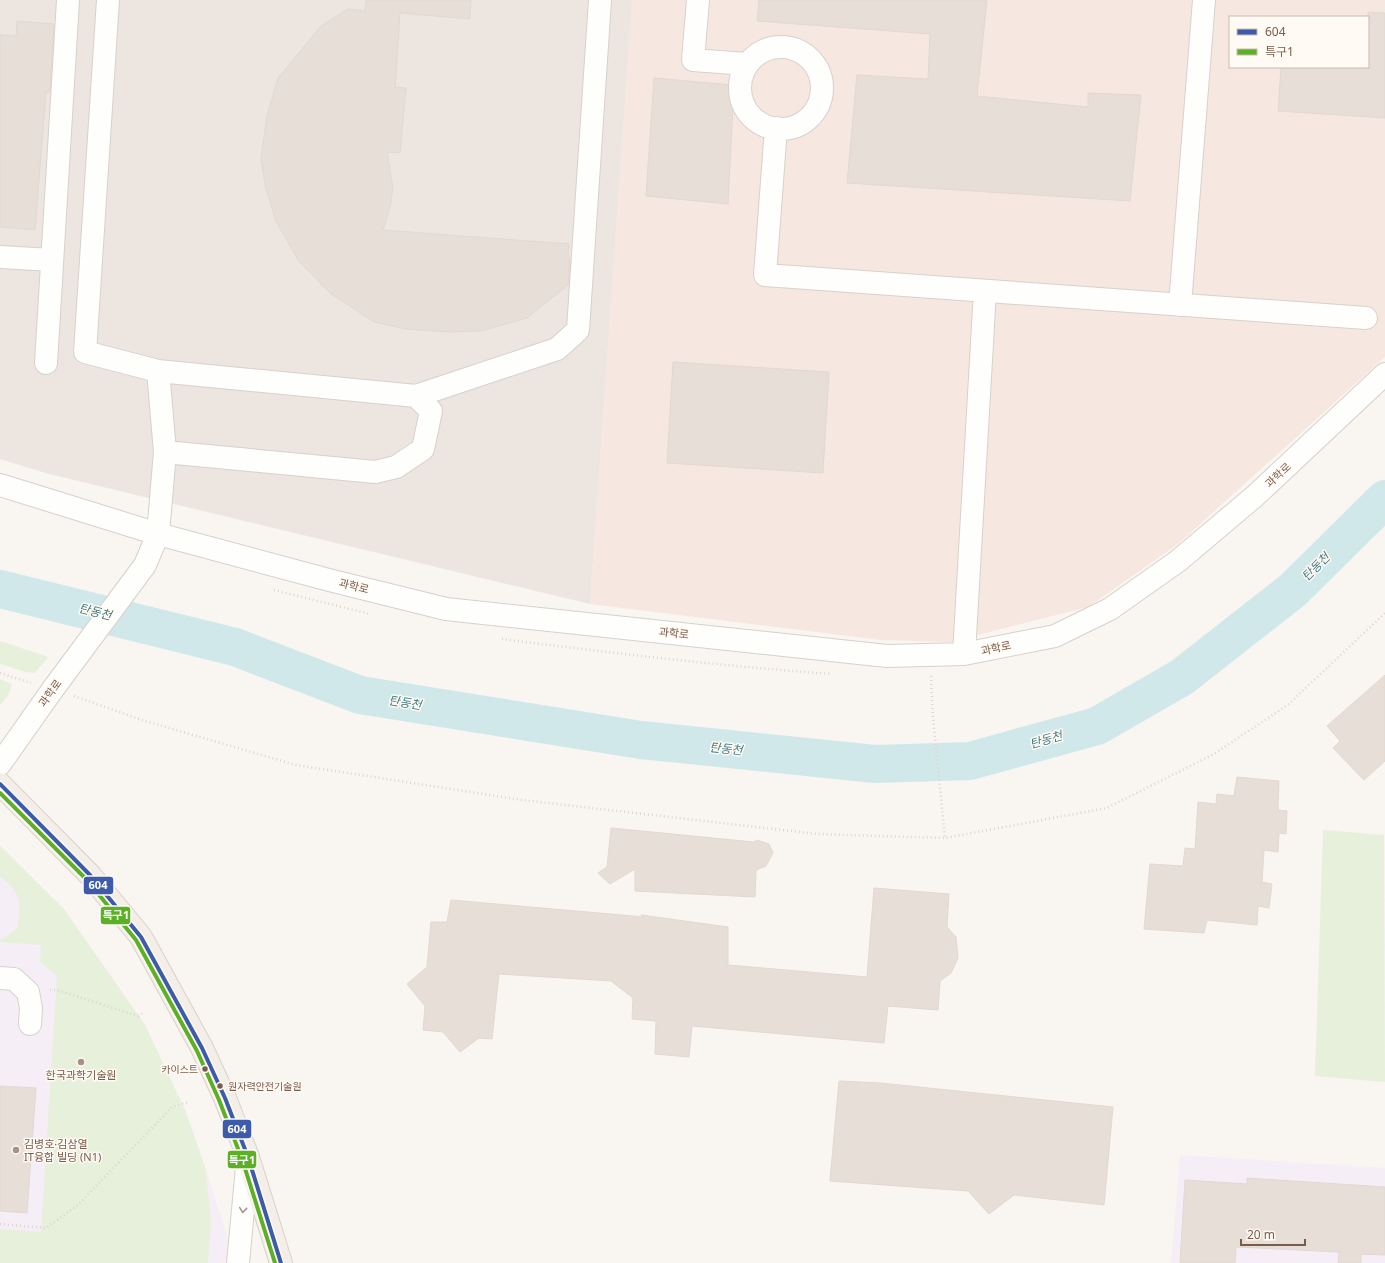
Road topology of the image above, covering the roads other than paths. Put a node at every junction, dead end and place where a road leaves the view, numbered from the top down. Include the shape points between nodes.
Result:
1 (68, 0) edge
2 (108, 0) edge
3 (600, 0) edge
4 (698, 0) edge
5 (1204, 0) edge
6 (747, 64) junction
7 (776, 128) junction
8 (0, 257) edge
9 (52, 260) junction
10 (985, 291) junction
11 (1180, 305) junction
12 (1366, 318) dead end
13 (46, 363) dead end
14 (158, 371) junction
15 (1385, 374) edge
16 (416, 396) junction
17 (165, 452) junction
18 (0, 485) edge
19 (158, 534) junction
20 (964, 654) junction
21 (0, 764) edge
22 (0, 784) edge
23 (0, 978) edge
24 (30, 1024) dead end
25 (248, 1157) junction
26 (238, 1263) edge
27 (281, 1263) edge

1 - 9 street
2 - 14 street via 85,352
3 - 16 street via 578,330 557,349
4 - 6 street via 693,60
5 - 11 street
6 - 7 street via 741,76 742,100 756,121 767,127
6 - 7 street via 757,54 769,48 784,46 810,57 818,68 822,96 817,109 808,120 795,127
7 - 10 street via 765,276
8 - 9 street
9 - 13 street
10 - 11 street
10 - 20 street
11 - 12 street
14 - 16 street
14 - 17 street
15 - 20 street, 과학로 via 1249,501 1178,561 1110,610 1055,636
16 - 17 street via 431,411 423,449 396,467 375,472
17 - 19 street
18 - 19 street
19 - 20 street, 과학로 via 446,610 888,656
19 - 21 street, 과학로 via 145,565
22 - 25 main road via 90,875 141,938 202,1048
23 - 24 street via 14,979 28,992
25 -> 26 street
25 - 27 main road

